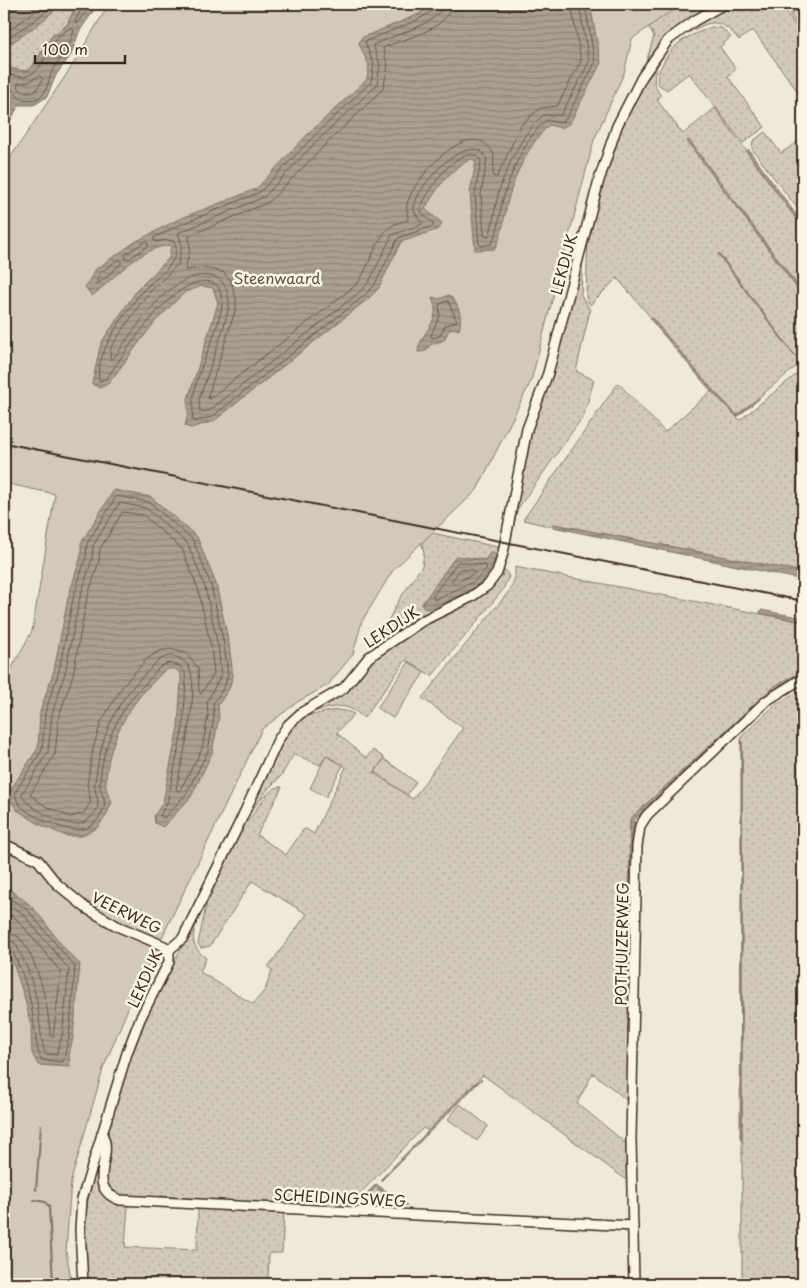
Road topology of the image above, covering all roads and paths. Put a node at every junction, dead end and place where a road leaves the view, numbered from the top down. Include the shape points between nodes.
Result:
1 (724, 4) edge
2 (803, 678) edge
3 (4, 844) edge
4 (169, 950) junction
5 (102, 1134) junction
6 (633, 1226) junction
7 (83, 1284) edge
8 (634, 1284) edge

1 - 4 street, LEKDIJK via 668,40 646,70 616,126 548,373 527,429 504,553 497,573 488,585 471,597 422,621 369,656 344,688 301,713 288,725 186,931 179,943
2 - 6 street, POTHUIZERWEG via 766,701 647,815 640,826 631,1139
3 - 4 street, VEERWEG via 38,860 57,884 81,905
4 - 5 street, LEKDIJK via 168,964 127,1053
5 - 6 street, SCHEIDINGSWEG via 106,1146 101,1177 109,1193 120,1200
5 - 7 street, LEKDIJK via 82,1199 80,1253
6 - 8 street, POTHUIZERWEG

